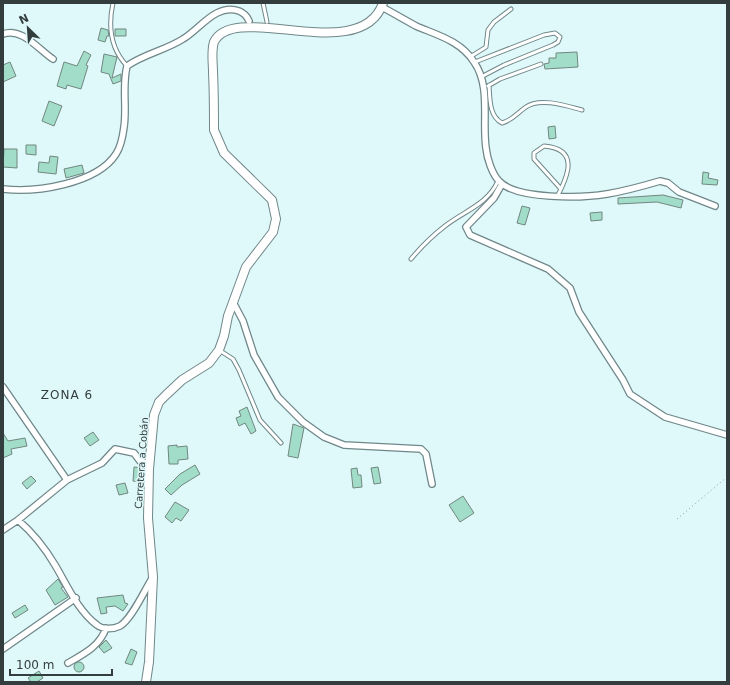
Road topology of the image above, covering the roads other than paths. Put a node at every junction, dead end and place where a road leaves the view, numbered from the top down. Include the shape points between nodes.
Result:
1 (113, 3) edge
2 (263, 3) edge
3 (382, 5) edge
4 (511, 9) dead end
5 (249, 21) junction
6 (267, 22) junction
7 (3, 34) edge
8 (470, 57) junction
9 (53, 59) dead end
10 (474, 62) junction
11 (541, 64) dead end
12 (127, 66) junction
13 (481, 77) junction
14 (489, 85) junction
15 (483, 89) junction
16 (582, 110) dead end
17 (500, 182) junction
18 (561, 188) junction
19 (3, 190) edge
20 (557, 197) junction
21 (715, 206) dead end
22 (411, 259) dead end
23 (233, 302) junction
24 (219, 350) junction
25 (3, 387) edge
26 (727, 435) edge
27 (281, 443) dead end
28 (150, 464) junction
29 (67, 480) junction
30 (432, 484) dead end
31 (18, 520) junction
32 (3, 530) edge
33 (153, 577) junction
34 (76, 598) junction
35 (106, 628) junction
36 (3, 649) edge
37 (68, 663) dead end
38 (146, 682) edge

1 - 12 lane via 109,29 114,46
2 - 6 lane
3 - 6 street, Carretera a Cobán via 367,22 348,30
3 - 8 street via 415,25 456,43
4 - 8 lane via 488,30 486,47
5 - 6 street, Carretera a Cobán
5 - 12 street via 240,11 229,9 218,12 184,39
5 - 23 street, Carretera a Cobán via 227,27 215,41 214,130 224,152 272,200 276,219 273,232 246,267
7 - 9 street via 20,34
8 - 10 street
10 - 13 street
10 - 13 lane via 544,35 556,33 560,37 553,45
11 - 14 lane
12 - 19 street via 124,127 116,154 97,172 72,184 32,190
13 - 15 street
14 - 15 lane
14 - 16 lane via 493,113 502,123 533,104
15 - 17 street via 486,148 490,164
17 - 20 street via 515,192
17 - 22 lane via 478,205 444,227
17 - 26 street via 494,198 466,227 470,235 548,269 570,288 579,312 630,394 665,417
18 - 18 lane via 569,170 569,161 562,152 544,146 534,153 534,159
18 - 20 lane
20 - 21 street via 606,194 660,181 668,183 679,192
23 - 24 street, Carretera a Cobán
23 - 30 street via 243,321 254,355 278,397 294,414 324,437 344,445 421,449 426,454
24 - 27 lane via 232,360 242,376 260,420
24 - 28 street, Carretera a Cobán via 209,363 182,380 159,402 154,415
25 - 29 street
28 - 29 street via 140,461 134,453 115,449 102,463
28 - 33 street, Carretera a Cobán via 148,518
29 - 31 street
31 - 32 street
31 - 34 street via 32,532
33 - 35 street via 127,620 121,626
33 - 38 street, Carretera a Cobán
34 - 35 street via 88,618 99,627
34 - 36 street
35 - 37 street via 99,643

